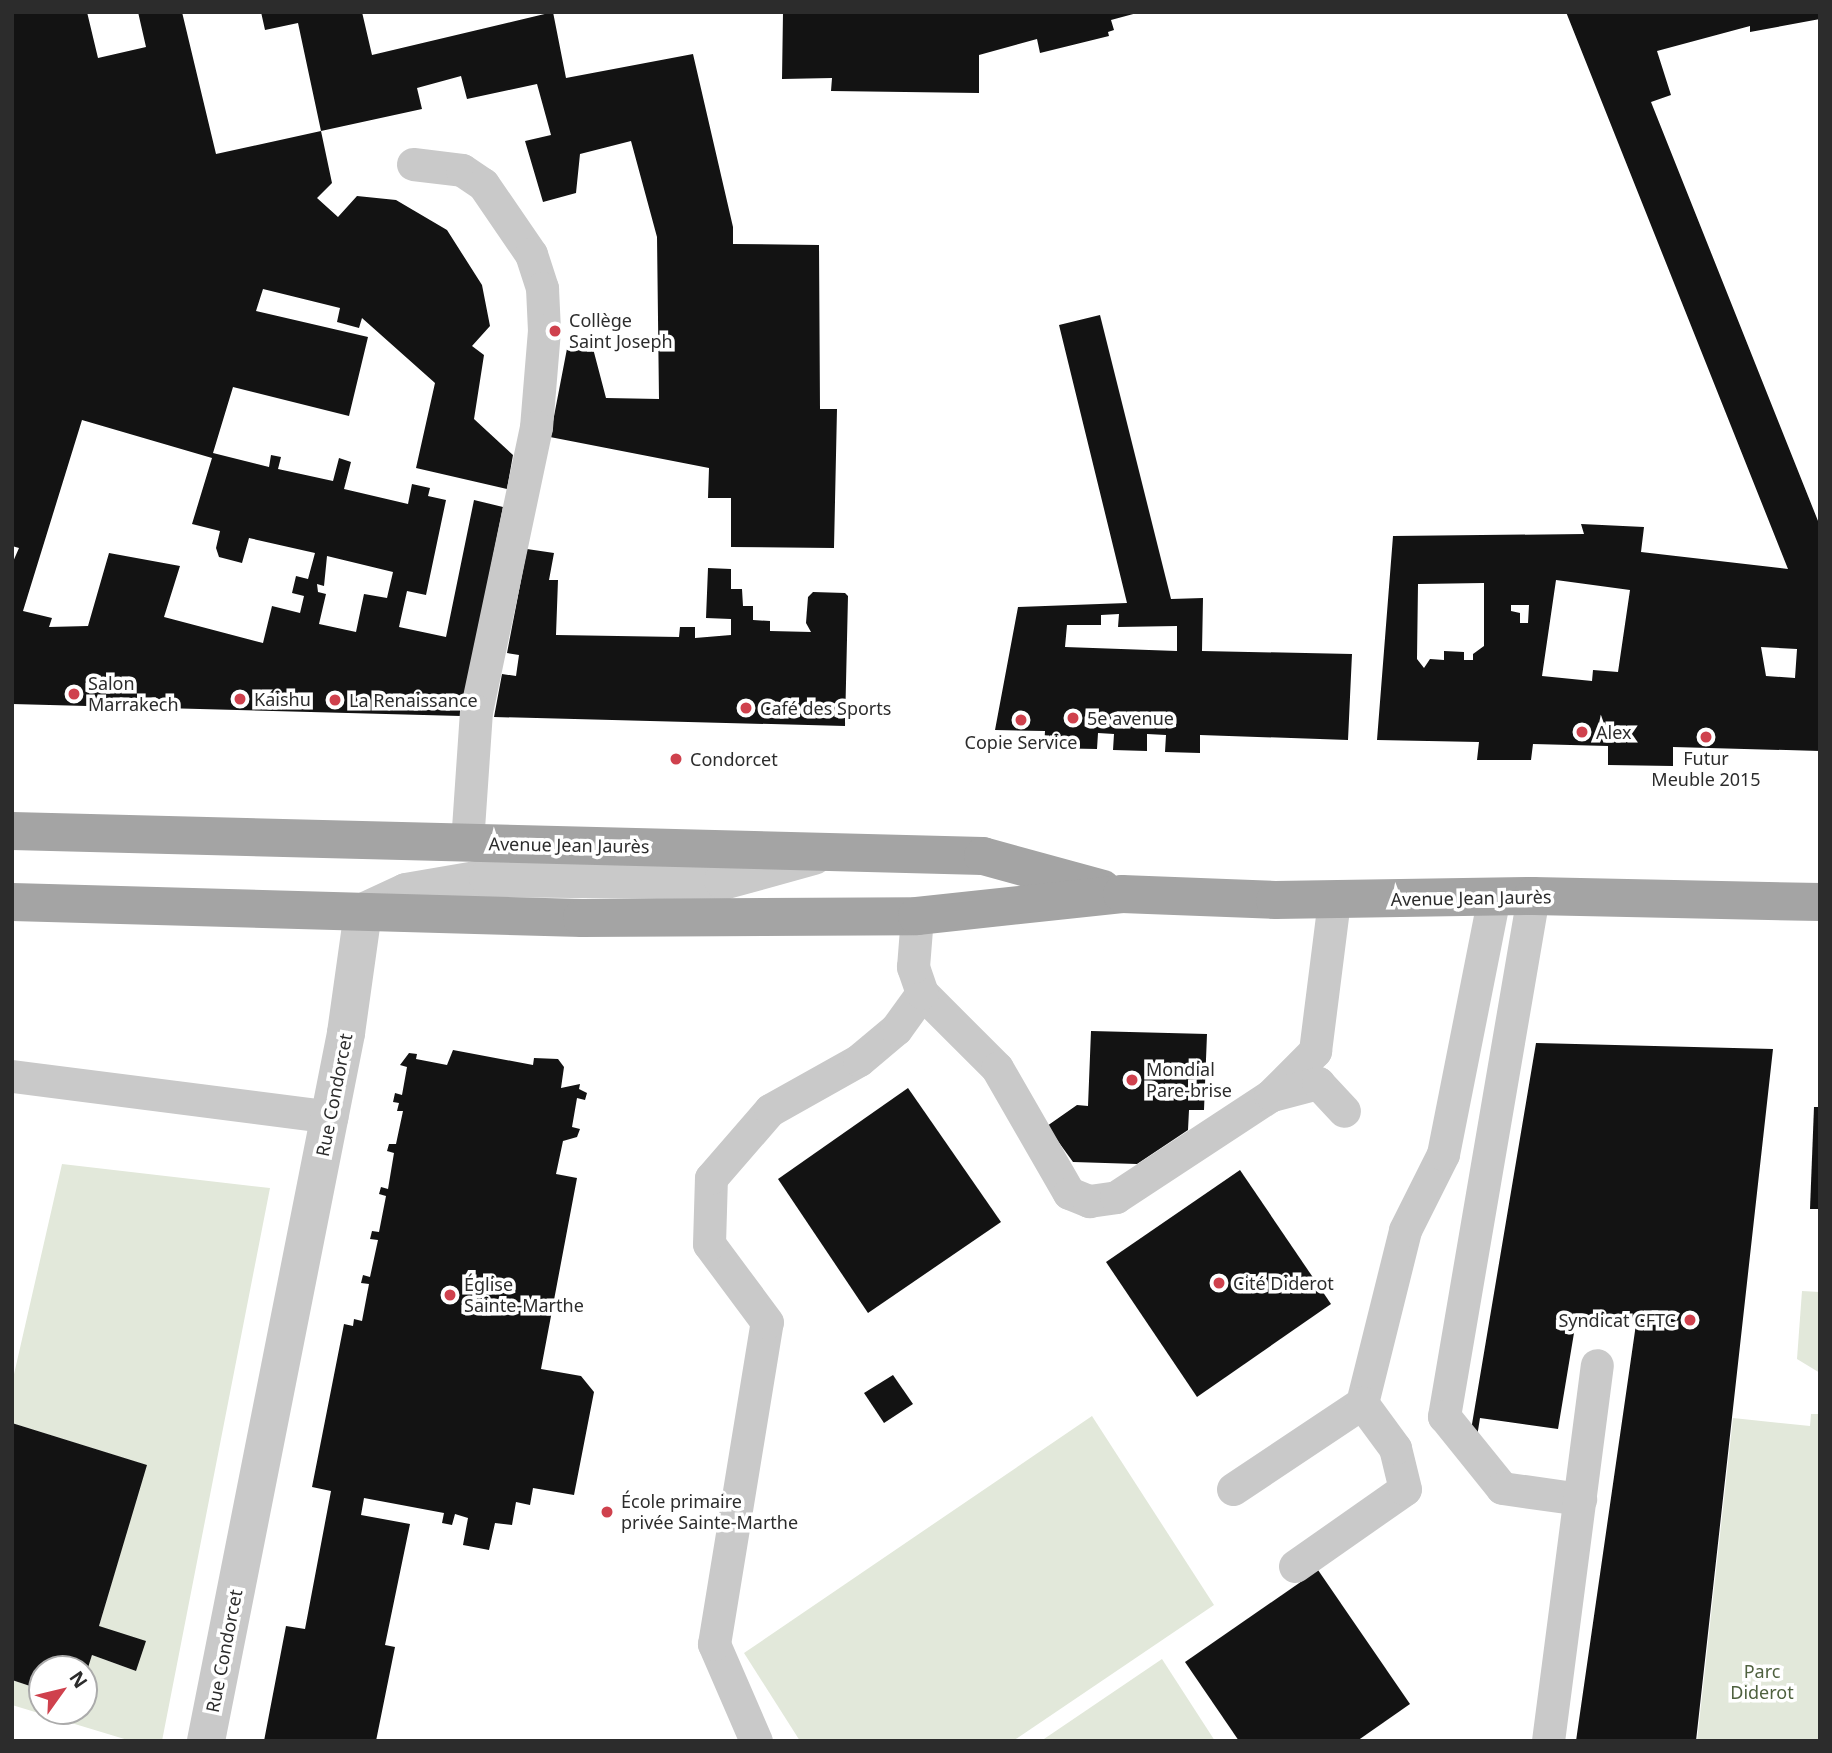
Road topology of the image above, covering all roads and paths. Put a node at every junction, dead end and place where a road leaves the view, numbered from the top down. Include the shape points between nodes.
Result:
1 (413, 164) dead end
2 (12, 831) edge
3 (467, 842) junction
4 (827, 852) junction
5 (1122, 894) junction
6 (1494, 896) junction
7 (1532, 896) junction
8 (1334, 900) junction
9 (12, 902) edge
10 (1820, 902) edge
11 (363, 912) junction
12 (916, 916) junction
13 (922, 993) junction
14 (12, 1076) edge
15 (1270, 1096) junction
16 (1344, 1111) dead end
17 (331, 1117) junction
18 (1597, 1365) dead end
19 (1362, 1403) junction
20 (1234, 1489) dead end
21 (1580, 1499) junction
22 (1296, 1566) dead end
23 (206, 1741) edge
24 (756, 1741) edge
25 (1548, 1741) edge

1 - 3 lane via 463,170 483,184 531,254 542,288 544,330 536,427 476,710
2 - 3 main road, Avenue Jean Jaurès
3 - 4 main road, Avenue Jean Jaurès
4 - 5 main road, Avenue Jean Jaurès via 983,856
4 - 11 street via 723,881 488,878 406,892
5 - 8 main road, Avenue Jean Jaurès
5 - 12 main road, Avenue Jean Jaurès
6 - 7 main road, Avenue Jean Jaurès
6 - 8 main road, Avenue Jean Jaurès
6 - 19 lane via 1443,1154 1405,1230
7 - 10 main road, Avenue Jean Jaurès
7 - 21 lane via 1444,1416 1502,1488
8 - 15 lane via 1315,1051
9 - 11 main road, Avenue Jean Jaurès
11 - 12 main road, Avenue Jean Jaurès via 509,918
11 - 17 street, Rue Condorcet
12 - 13 lane via 913,967
13 - 15 lane via 997,1068 1069,1193 1089,1201 1116,1197
13 - 24 lane via 896,1029 859,1060 770,1110 711,1178 709,1244 767,1322 714,1644
14 - 17 lane
15 - 16 lane via 1318,1083
17 - 23 street, Rue Condorcet
18 - 21 lane
19 - 20 lane
19 - 22 lane via 1395,1448 1405,1489
21 - 25 lane

